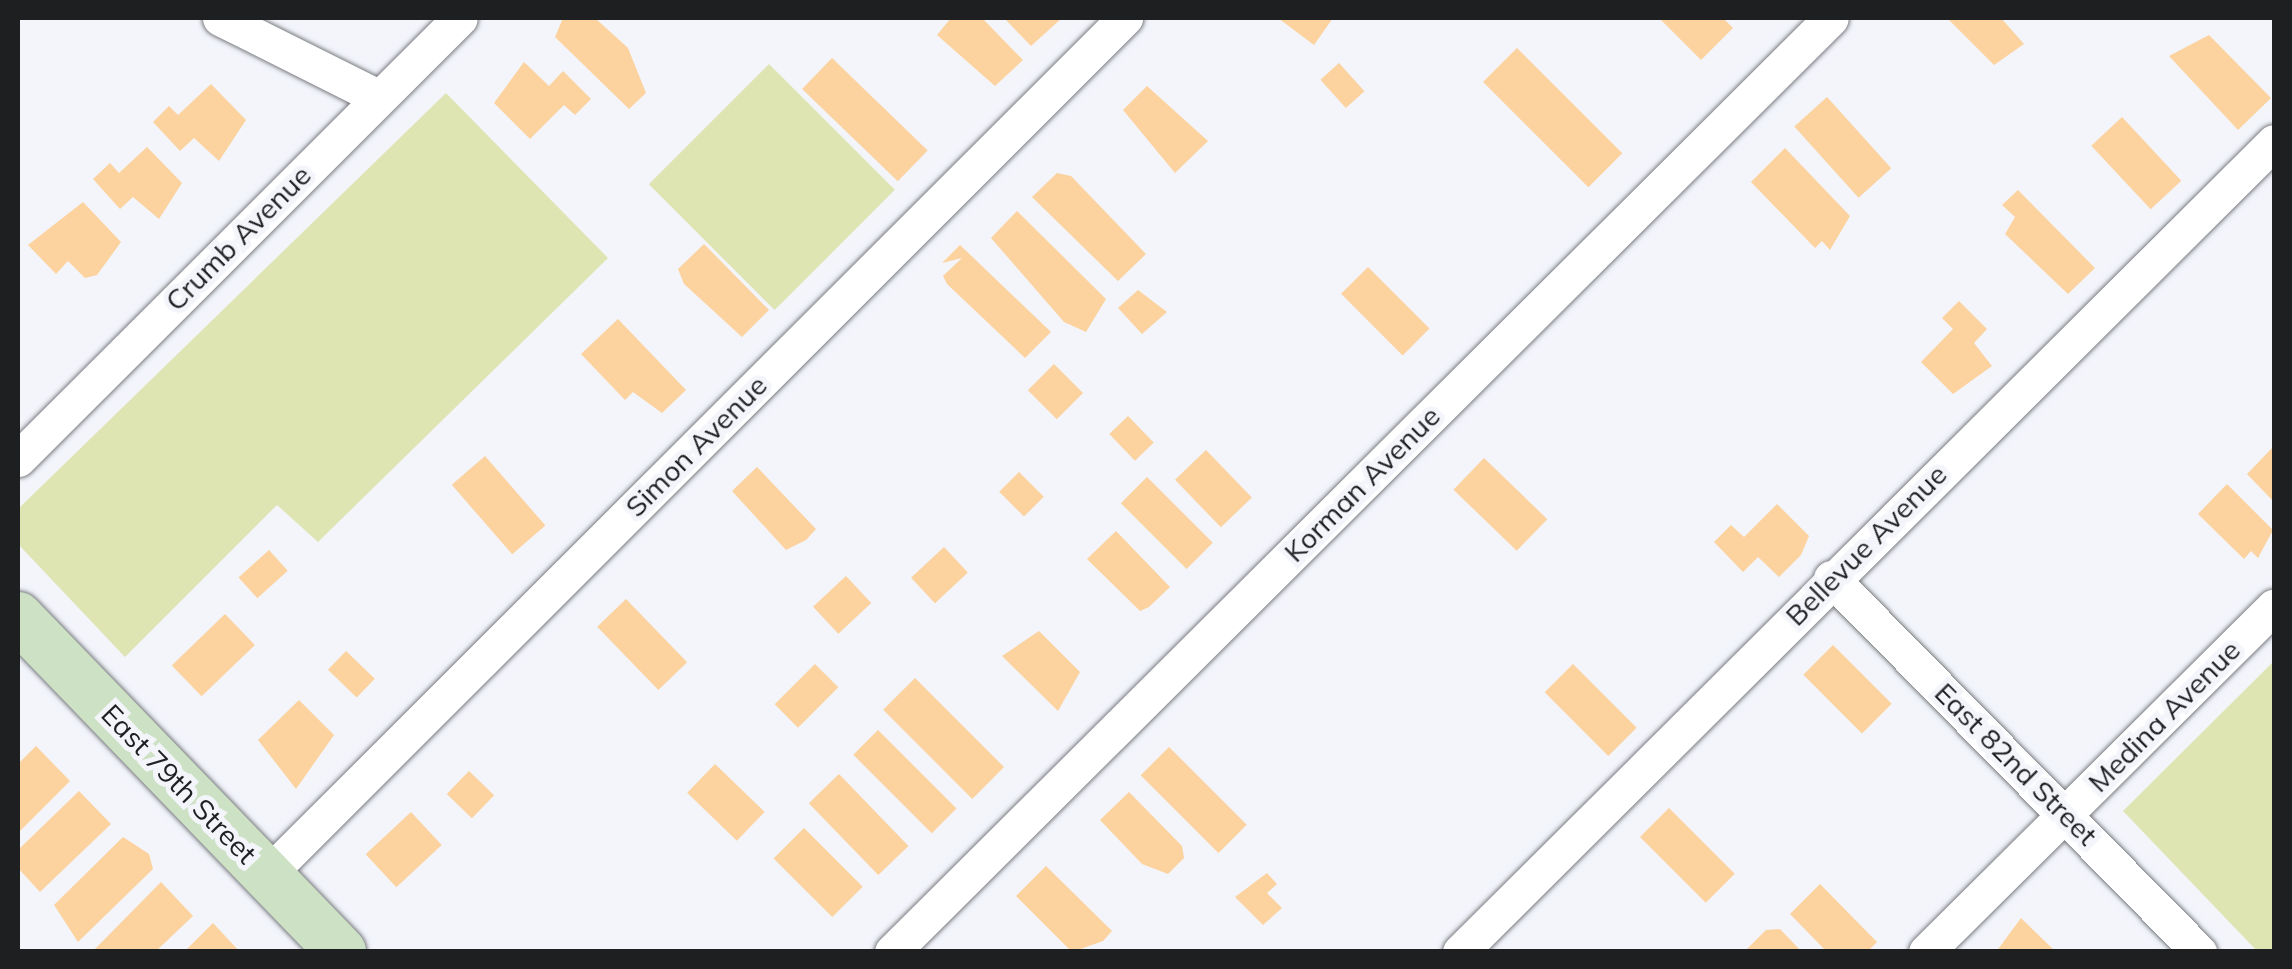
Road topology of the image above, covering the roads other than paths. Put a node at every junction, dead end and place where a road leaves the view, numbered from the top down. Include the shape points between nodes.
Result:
1 (220, 18) edge
2 (460, 18) edge
3 (1126, 18) edge
4 (1831, 18) edge
5 (378, 97) junction
6 (2274, 142) edge
7 (18, 459) edge
8 (1831, 578) junction
9 (2274, 607) edge
10 (18, 617) edge
11 (2066, 814) junction
12 (267, 875) junction
13 (341, 952) edge
14 (892, 952) edge
15 (1460, 952) edge
16 (1926, 952) edge
17 (2199, 952) edge

1 - 5 street
2 - 5 street, Crumb Avenue
3 - 12 street, Simon Avenue
4 - 14 street, Korman Avenue
5 - 7 street, Crumb Avenue
6 - 8 street, Bellevue Avenue
8 - 11 street, East 82nd Street
8 - 15 street, Bellevue Avenue
9 - 11 street, Medina Avenue
10 - 12 main road, East 79th Street
11 - 16 street, Medina Avenue
11 - 17 street, East 82nd Street
12 - 13 main road, East 79th Street

